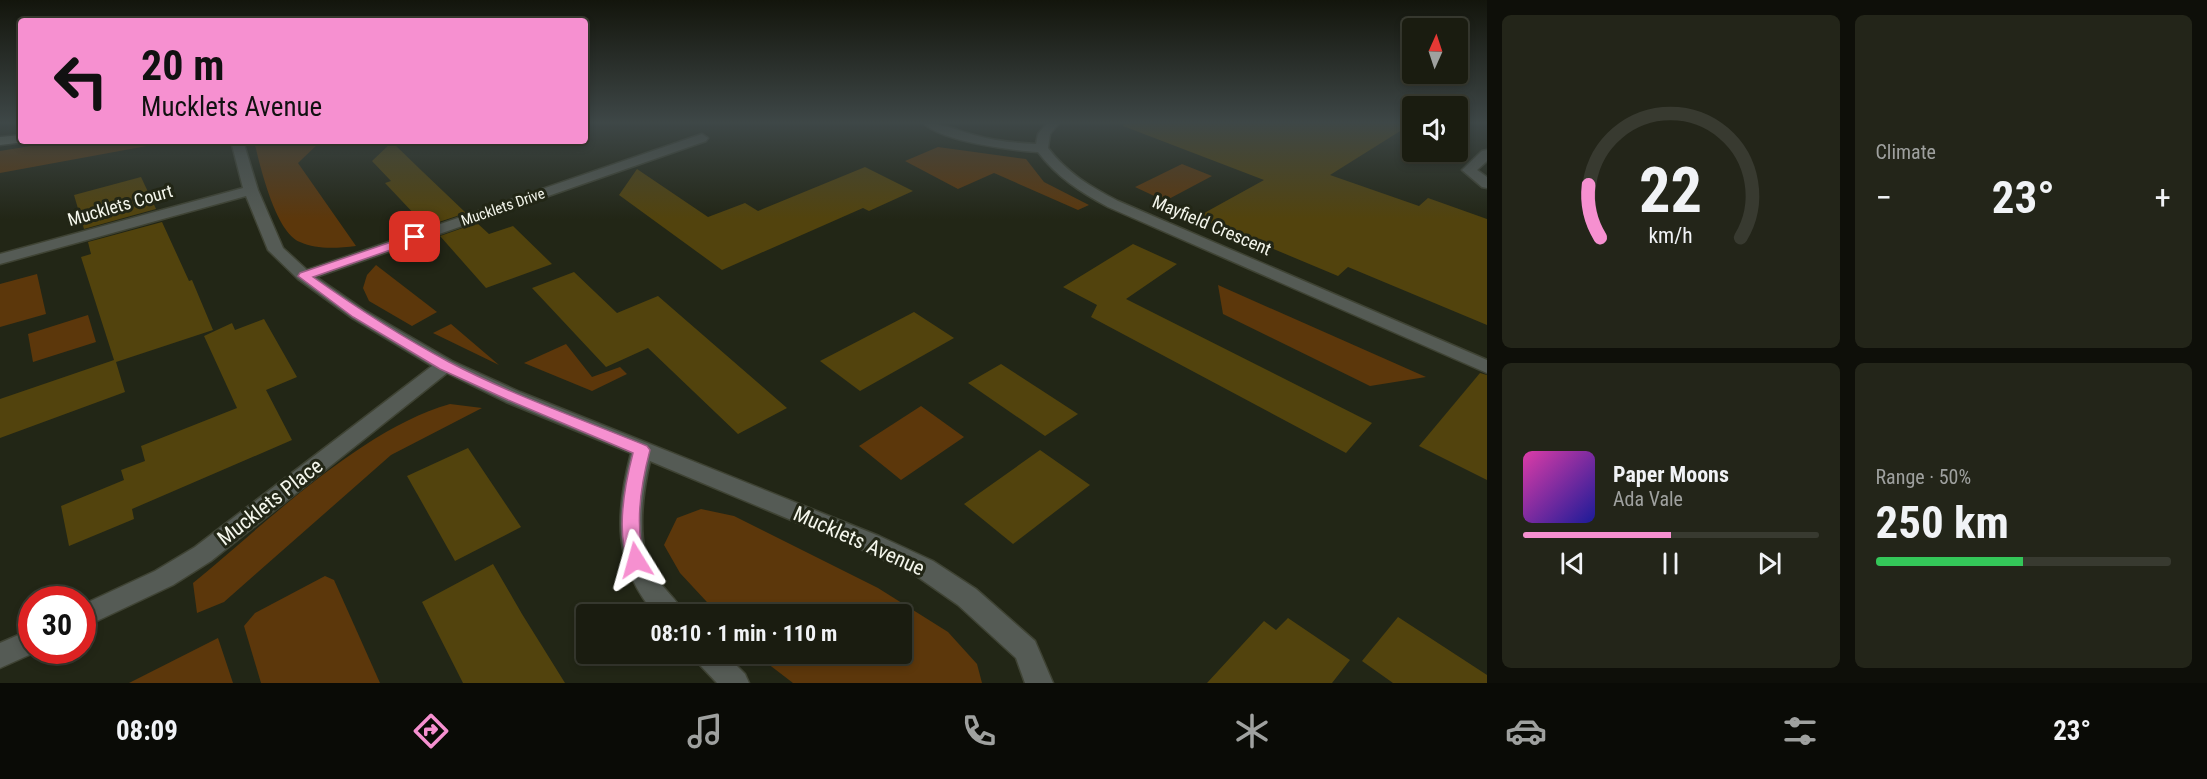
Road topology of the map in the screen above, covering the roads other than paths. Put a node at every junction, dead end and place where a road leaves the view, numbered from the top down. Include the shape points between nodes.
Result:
1 (241, 155) edge
2 (653, 155) edge
3 (1047, 155) edge
4 (1485, 155) edge
5 (1487, 184) edge
6 (251, 190) junction
7 (0, 259) edge
8 (304, 276) junction
9 (445, 365) junction
10 (1487, 367) edge
11 (642, 450) junction
12 (663, 604) edge
13 (96, 610) edge
14 (18, 648) edge
15 (0, 656) edge
16 (716, 664) edge
17 (735, 683) edge
18 (1039, 683) edge

1 - 6 street, Mucklets Avenue
2 - 8 street, Mucklets Drive
3 - 10 street, Mayfield Crescent via 1074,184 1106,201
4 - 5 street via 1469,170
6 - 7 street, Mucklets Court
6 - 8 street, Mucklets Avenue via 276,250
8 - 9 street, Mucklets Avenue via 358,314
9 - 11 street, Mucklets Avenue
9 - 13 street, Mucklets Place via 203,554 165,578
11 - 12 street via 634,479 631,544 641,575
11 - 18 street, Mucklets Avenue via 924,568 967,597 1026,650
14 - 15 street
16 - 17 street

